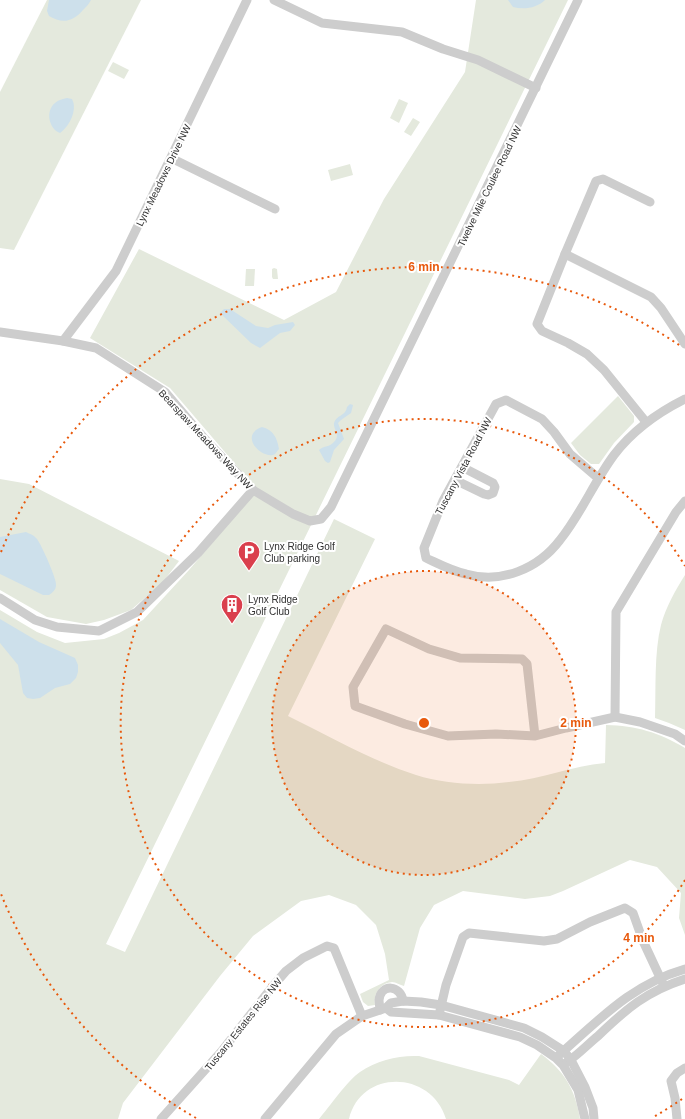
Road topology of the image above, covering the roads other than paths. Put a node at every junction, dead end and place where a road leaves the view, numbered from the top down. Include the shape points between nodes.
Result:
1 (247, 0) edge
2 (274, 0) edge
3 (578, 0) edge
4 (536, 88) junction
5 (171, 158) junction
6 (650, 202) dead end
7 (275, 209) dead end
8 (565, 254) junction
9 (0, 332) edge
10 (63, 341) junction
11 (685, 344) edge
12 (685, 399) edge
13 (646, 422) junction
14 (462, 466) junction
15 (598, 478) junction
16 (455, 480) junction
17 (253, 490) junction
18 (685, 501) edge
19 (321, 519) joint
20 (0, 598) edge
21 (615, 717) junction
22 (535, 736) junction
23 (685, 741) edge
24 (685, 968) edge
25 (685, 979) edge
26 (662, 982) junction
27 (403, 1001) junction
28 (441, 1005) junction
29 (383, 1009) junction
30 (439, 1015) junction
31 (362, 1016) junction
32 (564, 1051) junction
33 (556, 1058) junction
34 (571, 1060) junction
35 (563, 1065) junction
36 (685, 1068) edge
37 (161, 1119) edge
38 (265, 1119) edge
39 (585, 1119) edge
40 (594, 1119) edge
41 (677, 1119) edge

1 - 5 street, Lynx Meadows Drive NW
2 - 4 street via 322,22 402,32 478,60
3 - 4 street, Twelve Mile Coulee Road NW
4 - 19 street, Twelve Mile Coulee Road NW via 332,507
5 - 7 street
5 - 10 street, Lynx Meadows Drive NW via 116,271
6 - 8 street via 603,179 596,181
8 - 11 street via 651,297
8 - 13 street via 537,324 542,331 587,354 604,370
9 - 10 street, Bearspaw Meadows Way NW
10 - 17 street, Bearspaw Meadows Way NW via 96,348 165,392
12 - 13 street, Tuscany Vista Road NW
13 - 15 street, Tuscany Vista Road NW via 615,454
14 - 15 street, Tuscany Vista Road NW via 496,404 506,400 542,420 570,454
14 - 16 street, Tuscany Vista Road NW
14 - 16 street via 493,483 493,493 484,494
15 - 16 street, Tuscany Vista Road NW via 565,534 550,552 538,562 514,574 499,577 466,574 426,558 424,548 442,502
17 - 19 street, Bearspaw Meadows Way NW via 293,514 310,521
17 - 20 street via 198,553 137,612 100,631 57,627 35,620
18 - 21 street via 616,612
21 - 22 street
21 - 23 street via 640,722 675,734
22 - 22 street via 448,736 355,706 353,687 386,630 429,649 460,658 522,659 527,664
24 - 26 street
25 - 26 street
26 - 28 street via 633,913 624,908 557,939 544,941 469,933 463,937
26 - 32 street via 637,990
26 - 34 street via 620,1015
27 - 28 street
27 - 29 street
27 - 29 street via 403,995 399,991 386,988 379,999
28 - 30 street
28 - 32 street via 524,1028
29 - 30 street via 391,1012
29 - 31 street
30 - 33 street via 520,1037
31 - 37 street, Tuscany Estates Rise NW via 334,948 327,946 309,955 286,971 222,1052
31 - 38 street via 336,1034
32 - 33 street
32 - 34 street
33 - 35 street
34 - 35 street
34 - 40 street via 585,1087 593,1108
35 - 39 street via 578,1090
36 - 41 street via 670,1081

